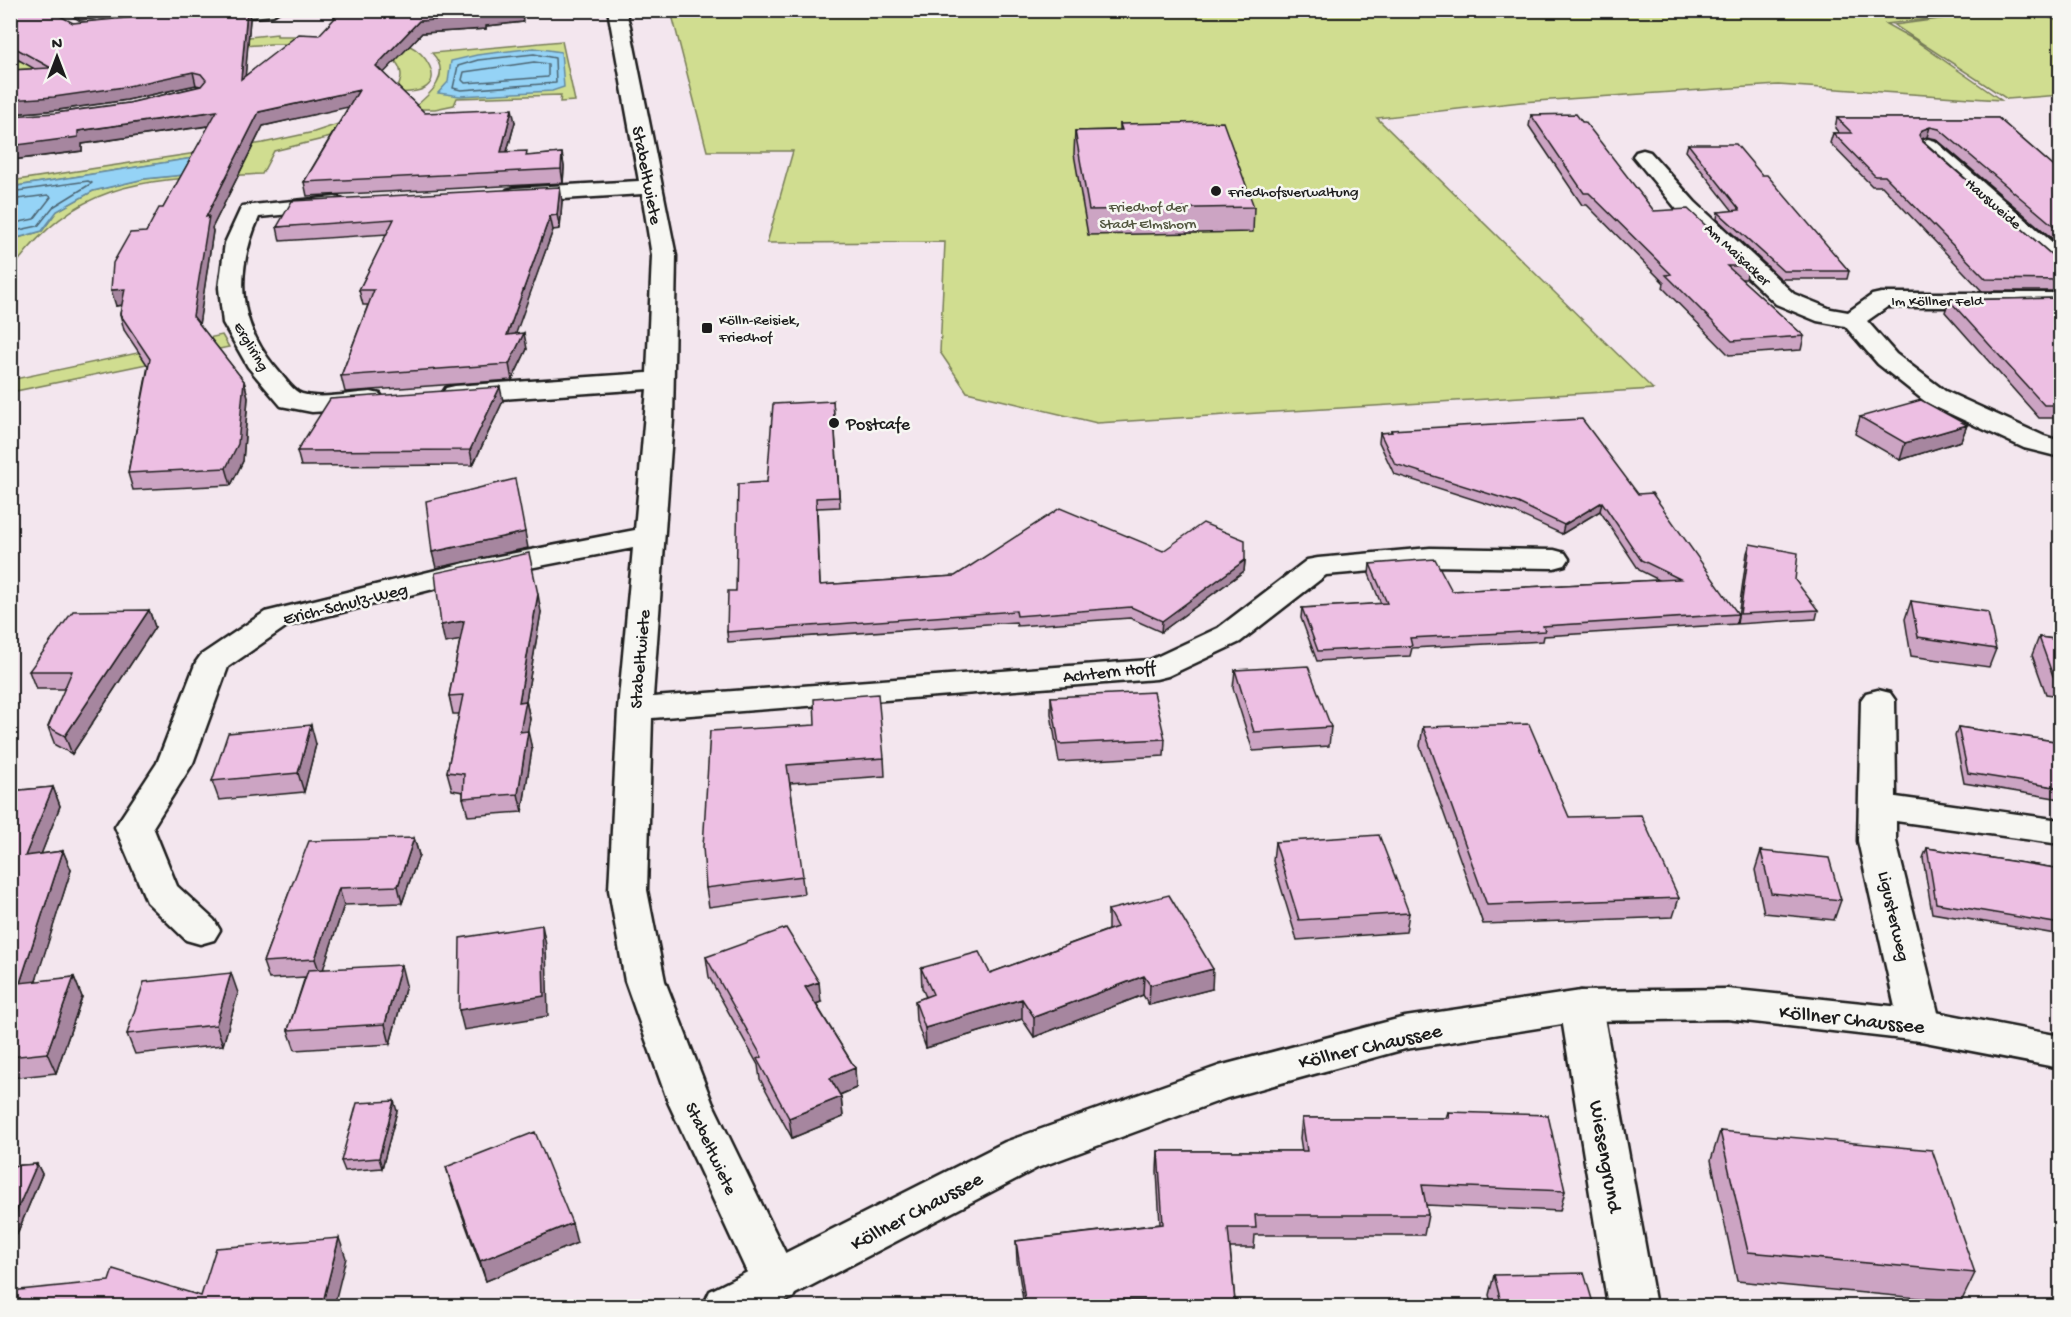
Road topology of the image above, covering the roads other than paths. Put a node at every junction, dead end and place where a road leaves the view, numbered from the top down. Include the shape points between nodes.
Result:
1 (273, 10) edge
2 (616, 10) edge
3 (184, 18) edge
4 (1928, 145) edge
5 (1643, 156) dead end
6 (651, 188) junction
7 (489, 196) edge
8 (350, 203) edge
9 (2061, 261) edge
10 (2061, 300) edge
11 (1853, 320) junction
12 (660, 380) junction
13 (428, 396) edge
14 (393, 398) edge
15 (2061, 449) edge
16 (649, 536) junction
17 (1554, 559) dead end
18 (1878, 700) dead end
19 (634, 709) junction
20 (1878, 806) junction
21 (2061, 832) edge
22 (200, 930) dead end
23 (1581, 1006) junction
24 (1920, 1025) junction
25 (2061, 1052) edge
26 (776, 1283) junction
27 (727, 1306) edge
28 (1632, 1306) edge

1 - 3 street
2 - 6 street, Stabeltwiete
4 - 9 street, Hausweide
5 - 11 street, Am Maisacker via 1688,207 1785,299 1826,316
6 - 7 street
6 - 12 street, Stabeltwiete via 664,256
8 - 14 street, Ergliring via 250,211 236,243 231,288 235,322 261,367 290,400 312,404
10 - 11 street, Im Köllner Feld via 1881,300
11 - 15 street via 1887,359 1936,397 2034,442
12 - 13 street
12 - 16 street, Stabeltwiete
16 - 19 street, Stabeltwiete
16 - 22 street, Erich-Schulz-Weg via 473,570 276,619 213,662 176,763 134,827 161,893
17 - 19 street, Achtern Hoff via 1430,557 1318,567 1229,635 1156,669
18 - 20 street, Ligusterweg
19 - 26 street, Stabeltwiete via 628,890 645,981 690,1102
20 - 21 street
20 - 24 street, Ligusterweg via 1877,841
23 - 24 street, Köllner Chaussee via 1727,1005
23 - 26 street, Köllner Chaussee via 1406,1033 1219,1083 1021,1155
23 - 28 street, Wiesengrund
24 - 25 street, Köllner Chaussee
26 - 27 street, Köllner Chaussee

